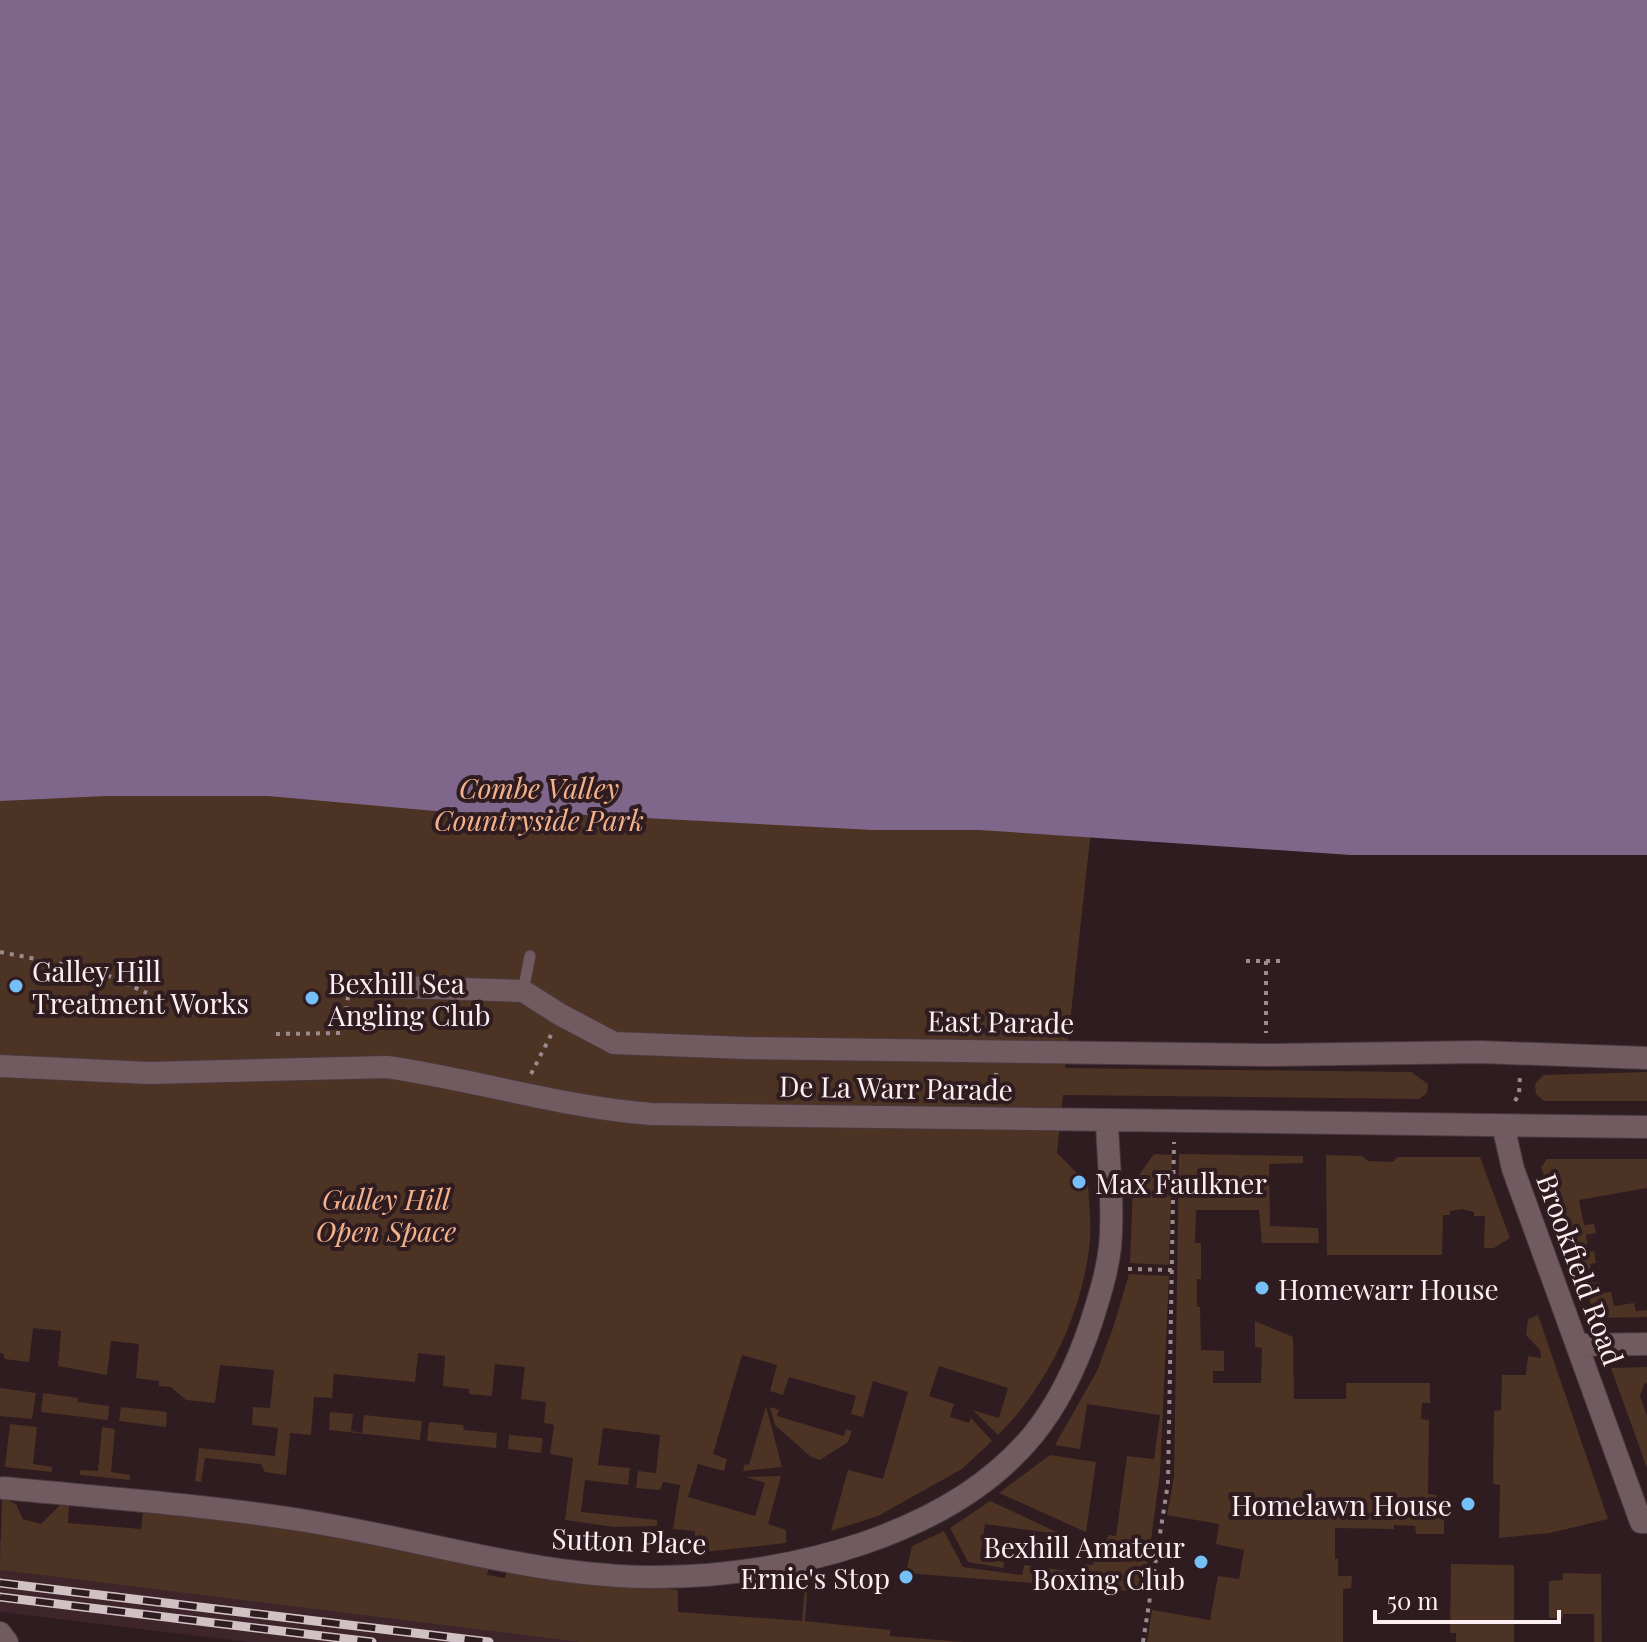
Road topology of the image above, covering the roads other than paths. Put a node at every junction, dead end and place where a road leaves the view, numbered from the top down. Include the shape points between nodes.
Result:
1 (530, 956) dead end
2 (368, 986) road end
3 (523, 991) junction
4 (1647, 1058) edge
5 (0, 1066) edge
6 (1107, 1120) junction
7 (1503, 1125) junction
8 (1647, 1127) edge
9 (1647, 1344) edge
10 (1578, 1345) junction
11 (3, 1488) dead end
12 (1644, 1522) edge
13 (0, 1633) edge
14 (7, 1642) edge

1 - 3 lane
2 - 3 street
3 - 4 street, East Parade via 614,1043
5 - 6 street, De La Warr Parade via 149,1073 387,1067 605,1111
6 - 7 street, De La Warr Parade
6 - 11 street, Sutton Place via 1111,1225 1098,1304 1075,1366 1034,1434 973,1490 930,1516 839,1551 727,1573 659,1577 518,1564 229,1509
7 - 8 street, De La Warr Parade
7 - 10 street, Brookfield Road via 1513,1169
9 - 10 street
10 - 12 street, Brookfield Road
13 - 14 street

